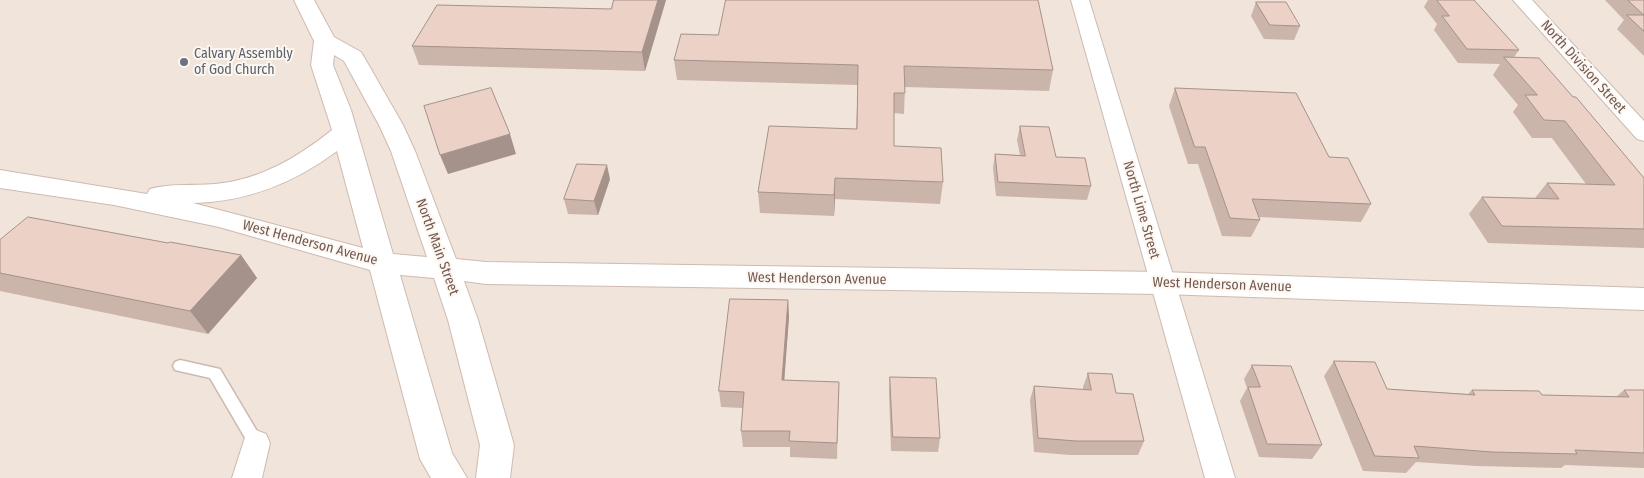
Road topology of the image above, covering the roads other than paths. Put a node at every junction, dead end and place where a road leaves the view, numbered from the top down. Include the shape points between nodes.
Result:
1 (304, 0) edge
2 (1080, 0) edge
3 (1522, 0) edge
4 (326, 41) junction
5 (344, 133) junction
6 (1644, 134) edge
7 (0, 179) edge
8 (114, 196) junction
9 (383, 263) junction
10 (444, 270) junction
11 (1161, 283) junction
12 (1644, 299) edge
13 (180, 366) dead end
14 (256, 444) joint
15 (247, 478) edge
16 (450, 478) edge
17 (493, 478) edge
18 (1220, 478) edge

1 - 4 main road
2 - 11 street, North Lime Street
3 - 6 street, North Division Street
4 - 5 main road via 322,64
4 - 10 main road, North Main Street via 352,56 391,125
5 - 8 main road via 291,170 232,191
5 - 9 main road
7 - 8 main road, West Henderson Avenue
8 - 9 main road, West Henderson Avenue via 219,218
9 - 10 main road, West Henderson Avenue
9 - 16 main road via 437,459
10 - 11 main road, West Henderson Avenue via 802,279
10 - 17 main road, North Main Street via 463,320 498,445
11 - 12 main road, West Henderson Avenue
11 - 18 street, North Lime Street
13 - 14 lane via 215,373
14 - 15 street

